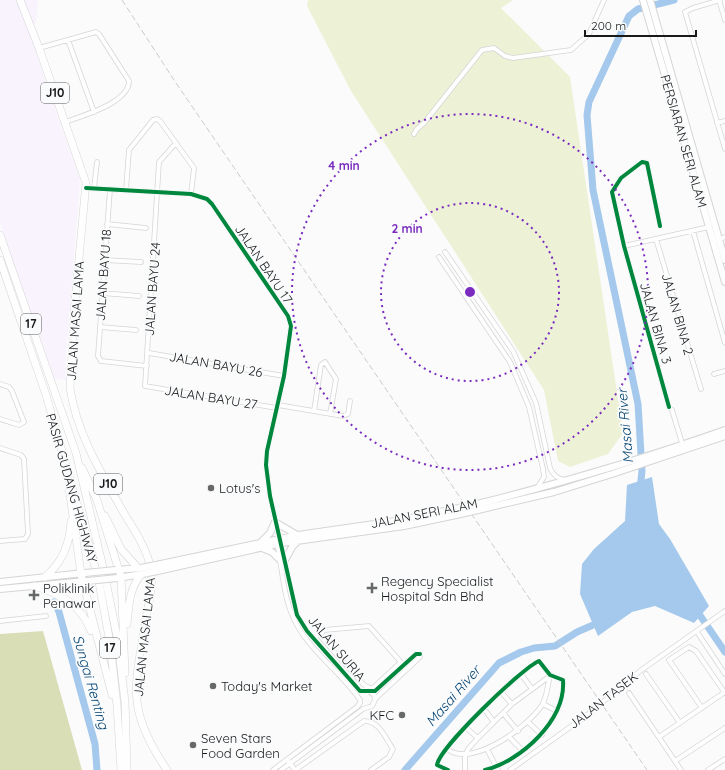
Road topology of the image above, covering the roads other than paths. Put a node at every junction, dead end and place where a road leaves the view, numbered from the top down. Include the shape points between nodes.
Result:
1 (20, 0) edge
2 (604, 0) edge
3 (643, 0) edge
4 (650, 0) edge
5 (720, 0) edge
6 (725, 20) edge
7 (68, 40) junction
8 (39, 48) junction
9 (94, 112) junction
10 (725, 120) edge
11 (65, 122) junction
12 (717, 123) junction
13 (414, 134) dead end
14 (176, 143) junction
15 (725, 149) edge
16 (97, 162) dead end
17 (86, 188) junction
18 (94, 188) junction
19 (110, 189) junction
20 (126, 190) junction
21 (158, 192) junction
22 (191, 194) junction
23 (106, 224) junction
24 (660, 226) dead end
25 (709, 227) junction
26 (146, 228) dead end
27 (694, 230) junction
28 (0, 235) edge
29 (656, 238) junction
30 (719, 239) edge
31 (624, 246) junction
32 (445, 252) dead end
33 (439, 257) dead end
34 (0, 260) edge
35 (104, 260) junction
36 (725, 260) edge
37 (141, 262) dead end
38 (725, 282) edge
39 (102, 293) junction
40 (139, 296) dead end
41 (100, 327) junction
42 (136, 330) dead end
43 (725, 343) edge
44 (148, 353) junction
45 (147, 366) junction
46 (725, 371) edge
47 (714, 374) dead end
48 (284, 376) junction
49 (0, 384) edge
50 (145, 386) joint
51 (701, 389) dead end
52 (350, 402) dead end
53 (278, 407) junction
54 (314, 411) junction
55 (330, 414) junction
56 (0, 419) edge
57 (724, 433) edge
58 (682, 443) junction
59 (0, 448) edge
60 (76, 453) junction
61 (649, 458) junction
62 (634, 464) junction
63 (66, 466) junction
64 (568, 481) junction
65 (535, 490) junction
66 (96, 497) junction
67 (71, 500) junction
68 (477, 507) junction
69 (275, 522) junction
70 (298, 538) junction
71 (279, 540) junction
72 (0, 541) edge
73 (261, 546) junction
74 (283, 560) junction
75 (141, 571) junction
76 (83, 573) junction
77 (118, 574) junction
78 (45, 577) junction
79 (85, 581) junction
80 (0, 582) edge
81 (34, 586) junction
82 (1, 590) edge
83 (725, 611) edge
84 (46, 616) dead end
85 (0, 621) edge
86 (697, 632) junction
87 (125, 639) junction
88 (102, 657) junction
89 (404, 665) junction
90 (342, 671) junction
91 (521, 674) junction
92 (646, 674) dead end
93 (725, 674) edge
94 (550, 675) junction
95 (356, 676) junction
96 (532, 688) junction
97 (365, 692) junction
98 (370, 692) junction
99 (501, 692) junction
100 (629, 693) dead end
101 (725, 693) edge
102 (375, 699) junction
103 (124, 702) junction
104 (360, 702) junction
105 (512, 704) junction
106 (543, 704) junction
107 (367, 707) junction
108 (702, 708) junction
109 (484, 709) junction
110 (557, 711) junction
111 (503, 713) junction
112 (118, 719) junction
113 (494, 722) junction
114 (528, 722) junction
115 (680, 723) junction
116 (465, 727) junction
117 (725, 728) edge
118 (518, 731) junction
119 (542, 735) junction
120 (659, 737) junction
121 (478, 738) junction
122 (510, 738) junction
123 (446, 748) junction
124 (522, 750) junction
125 (488, 751) junction
126 (465, 757) junction
127 (725, 759) edge
128 (290, 760) junction
129 (675, 761) junction
130 (297, 769) edge
131 (497, 769) edge
132 (120, 770) edge
133 (127, 770) edge
134 (167, 770) edge
135 (273, 770) edge
136 (281, 770) edge
137 (371, 770) edge
138 (448, 770) edge
139 (465, 770) edge
140 (485, 770) edge
141 (510, 770) edge
142 (681, 770) edge
143 (708, 770) edge

1 - 8 main road, JALAN MASAI LAMA / J10
2 - 13 street via 589,34 571,50 513,58 494,48 482,50
3 - 25 main road, PERSIARAN SERI ALAM
4 - 30 main road, PERSIARAN SERI ALAM
5 - 6 street
5 - 12 street via 686,10
7 - 8 street
7 - 9 street
7 - 9 street via 96,32 99,34 129,81 128,87 110,105
8 - 11 main road, JALAN MASAI LAMA / J10
9 - 11 street
10 - 12 street
11 - 17 main road, JALAN MASAI LAMA / J10 via 85,177
12 - 15 street
14 - 20 street via 160,121 153,120 129,150
14 - 21 street, JALAN BAYU 24 via 159,162
14 - 22 street via 194,168
16 - 18 street
17 - 18 street, JALAN BAYU 17
17 - 134 main road, JALAN MASAI LAMA / J10 via 70,388 73,406 91,454 142,544 151,568 151,589 135,692 146,737
18 - 19 street, JALAN BAYU 17
19 - 20 street, JALAN BAYU 17
19 - 23 street, JALAN BAYU 18
20 - 21 street, JALAN BAYU 17
21 - 22 street, JALAN BAYU 17
21 - 44 street, JALAN BAYU 24
22 - 48 street, JALAN BAYU 17 via 206,198 212,204 288,316 291,326
23 - 26 street
23 - 35 street, JALAN BAYU 18
24 - 31 street, JALAN BINA 3 via 645,162 621,178 612,192
25 - 27 street
25 - 30 main road, PERSIARAN SERI ALAM
27 - 29 street
27 - 43 street
28 - 60 main road, PASIR GUDANG HIGHWAY / 17
29 - 31 street
29 - 51 street, JALAN BINA 2
30 - 36 main road, PERSIARAN SERI ALAM
30 - 38 main road, PERSIARAN SERI ALAM
31 - 58 street, JALAN BINA 3
32 - 64 street via 513,351 536,403 553,474
33 - 65 street via 510,362 529,407 544,477
34 - 63 main road, PASIR GUDANG HIGHWAY / 17 via 46,395
35 - 37 street
35 - 39 street, JALAN BAYU 18
39 - 40 street
39 - 41 street, JALAN BAYU 18
41 - 42 street
41 - 45 street, JALAN BAYU 18 via 99,360
44 - 45 street, JALAN BAYU 24
44 - 48 street, JALAN BAYU 26
45 - 50 street, JALAN BAYU 24
46 - 47 street
48 - 53 street, JALAN BAYU 17
49 - 56 street via 12,390 24,422 22,425
50 - 53 street, JALAN BAYU 27
52 - 55 street, JALAN BAYU 27 via 347,415
53 - 54 street, JALAN BAYU 27
53 - 69 street, JALAN BAYU 17 via 266,465
54 - 55 street, JALAN BAYU 27
54 - 55 street via 321,364 325,362 336,379
57 - 58 main road, JALAN SERI ALAM
57 - 61 main road, JALAN SERI ALAM
58 - 61 main road, JALAN SERI ALAM
59 - 72 street via 21,455 24,459 28,534 25,539
60 - 66 main road
60 - 103 main road, PASIR GUDANG HIGHWAY / 17 via 106,576 118,642
61 - 62 main road, JALAN SERI ALAM
62 - 64 main road, JALAN SERI ALAM
62 - 68 main road, JALAN SERI ALAM via 554,492
63 - 67 main road
63 - 112 main road, PASIR GUDANG HIGHWAY / 17 via 98,577 110,643
64 - 65 main road, JALAN SERI ALAM
65 - 68 main road, JALAN SERI ALAM
66 - 75 main road via 121,549
66 - 77 main road
67 - 76 main road
67 - 78 main road via 71,529 65,552
68 - 70 main road, JALAN SERI ALAM, bridge via 404,526
69 - 70 main road
69 - 71 street, JALAN BAYU 17
69 - 73 main road
70 - 71 main road, JALAN SERI ALAM
70 - 74 main road
71 - 73 main road, JALAN SERI ALAM
71 - 74 street, JALAN SURIA
73 - 74 main road
73 - 75 main road, JALAN SERI ALAM, bridge
74 - 90 street, JALAN SURIA via 297,615 307,631
74 - 104 street, JALAN SURIA via 293,617 303,634
75 - 77 main road, JALAN SERI ALAM
75 - 87 main road via 131,595
76 - 77 main road, bridge
76 - 78 main road
76 - 79 main road
77 - 79 main road, bridge
77 - 87 main road
78 - 80 main road
79 - 81 main road
79 - 88 main road
81 - 82 main road
81 - 88 main road via 51,591 77,609 89,624
83 - 86 street, JALAN TASEK
84 - 85 street
86 - 93 street
86 - 141 street, JALAN TASEK via 640,671 587,715
87 - 103 main road
88 - 112 main road
89 - 95 street via 373,688 363,684
89 - 95 street via 369,626 324,630 321,637
89 - 98 street via 375,691
89 - 102 street
90 - 95 street via 351,677
90 - 97 street, JALAN SURIA via 359,691
91 - 94 street via 539,661
91 - 96 street
91 - 99 street
92 - 115 street
94 - 96 street
94 - 106 street
94 - 110 street via 564,682
96 - 105 street
97 - 98 street
97 - 104 street via 360,695
98 - 102 street
99 - 105 street
99 - 109 street
100 - 120 street
101 - 108 street
101 - 108 street via 696,651 689,647 669,660
102 - 107 street via 373,704
103 - 133 main road, PASIR GUDANG HIGHWAY / 17
104 - 107 street
104 - 128 street
105 - 111 street
106 - 110 street
106 - 114 street
107 - 128 street
108 - 115 street
109 - 113 street
109 - 116 street
110 - 119 street
111 - 113 street
111 - 118 street
112 - 132 main road, PASIR GUDANG HIGHWAY / 17
113 - 121 street
114 - 118 street
114 - 119 street
115 - 120 street
116 - 121 street
116 - 123 street
117 - 129 street
118 - 122 street
119 - 124 street
120 - 129 street
121 - 126 street
122 - 124 street
122 - 125 street
123 - 126 street via 454,755
123 - 138 street via 437,765
124 - 131 street
125 - 126 street
125 - 131 street
126 - 139 street
127 - 143 street
128 - 130 street
128 - 135 street
128 - 136 street
129 - 142 street
130 - 137 street via 364,721 370,721 377,725 393,749 389,757
131 - 140 street

